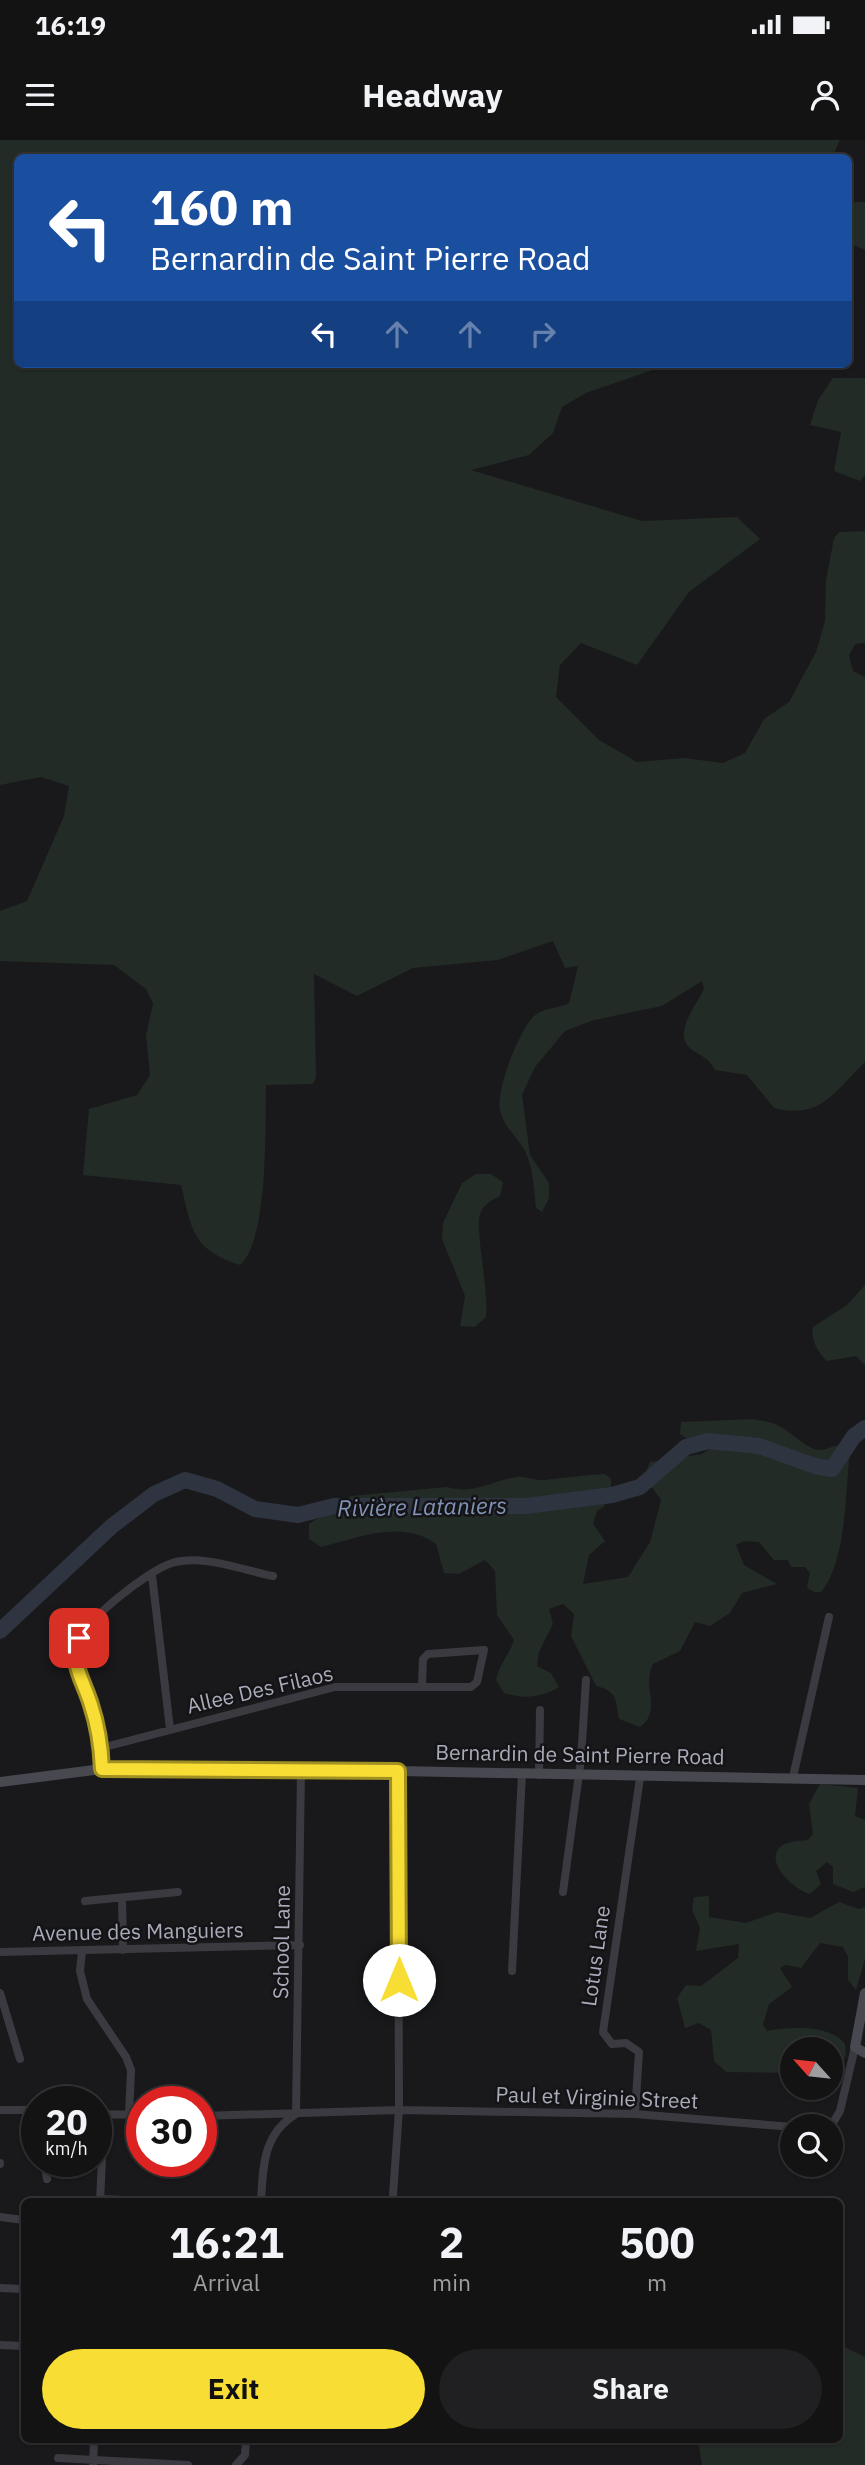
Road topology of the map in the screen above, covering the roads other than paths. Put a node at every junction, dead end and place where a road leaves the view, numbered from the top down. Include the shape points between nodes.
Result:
1 (152, 1575) junction
2 (273, 1576) dead end
3 (829, 1617) dead end
4 (586, 1680) dead end
5 (422, 1686) junction
6 (540, 1710) dead end
7 (170, 1729) junction
8 (101, 1748) junction
9 (102, 1769) junction
10 (301, 1770) junction
11 (398, 1771) junction
12 (522, 1774) junction
13 (540, 1775) junction
14 (577, 1776) junction
15 (640, 1777) junction
16 (793, 1777) junction
17 (865, 1780) edge
18 (0, 1782) edge
19 (178, 1892) dead end
20 (563, 1892) dead end
21 (122, 1898) junction
22 (85, 1901) dead end
23 (300, 1945) junction
24 (123, 1950) junction
25 (82, 1951) junction
26 (0, 1952) edge
27 (512, 1971) dead end
28 (0, 1993) edge
29 (865, 1993) edge
30 (860, 2050) edge
31 (20, 2059) dead end
32 (130, 2086) edge
33 (0, 2110) edge
34 (21, 2110) edge
35 (399, 2110) junction
36 (296, 2114) junction
37 (838, 2114) edge
38 (635, 2115) junction
39 (217, 2116) edge
40 (780, 2126) edge
41 (100, 2177) edge
42 (393, 2195) dead end
43 (100, 2198) edge
44 (261, 2198) edge
45 (0, 2217) edge
46 (21, 2220) edge
47 (0, 2288) edge
48 (21, 2289) edge
49 (0, 2345) edge
50 (21, 2346) edge
51 (94, 2443) edge
52 (246, 2443) edge
53 (58, 2458) dead end
54 (93, 2462) edge
55 (188, 2465) edge
56 (236, 2465) edge

1 - 2 street via 172,1563 196,1561
1 - 7 street
1 - 8 street via 93,1619 74,1650
3 - 16 street
4 - 14 street
5 - 5 street, Allee Des Filaos via 471,1686 477,1682 485,1654 480,1649 428,1654
5 - 7 street, Allee Des Filaos via 335,1687
6 - 13 street
7 - 8 street, Allee Des Filaos
8 - 9 street
9 - 10 main road, Bernardin de Saint Pierre Road
9 - 18 main road, Bernardin de Saint Pierre Road
10 - 11 main road, Bernardin de Saint Pierre Road
10 - 23 street, School Lane
11 - 12 main road, Bernardin de Saint Pierre Road
11 - 35 street
12 - 13 main road, Bernardin de Saint Pierre Road
12 - 27 street
13 - 14 main road, Bernardin de Saint Pierre Road
14 - 15 main road, Bernardin de Saint Pierre Road
14 - 20 street
15 - 16 main road, Bernardin de Saint Pierre Road
15 - 38 street, Lotus Lane via 603,2032 612,2044 626,2043 639,2052
16 - 17 main road, Bernardin de Saint Pierre Road
19 - 21 street
21 - 22 street
21 - 24 street
23 - 24 street, Avenue des Manguiers
23 - 36 street, School Lane
24 - 25 street, Avenue des Manguiers
25 - 26 street, Avenue des Manguiers
25 - 32 street via 80,1971 87,1999 126,2057
28 - 31 street
29 - 30 main road
30 - 37 street
33 - 34 street
35 - 36 street, Paul et Virginie Street
35 - 38 street, Paul et Virginie Street
35 - 42 street
36 - 39 street, Paul et Virginie Street
36 - 44 street via 284,2121 266,2148
38 - 40 street, Paul et Virginie Street
41 - 43 street
45 - 46 street
47 - 48 street
49 - 50 street
51 - 54 street
52 - 56 street via 245,2455
53 - 54 street
54 - 55 street

